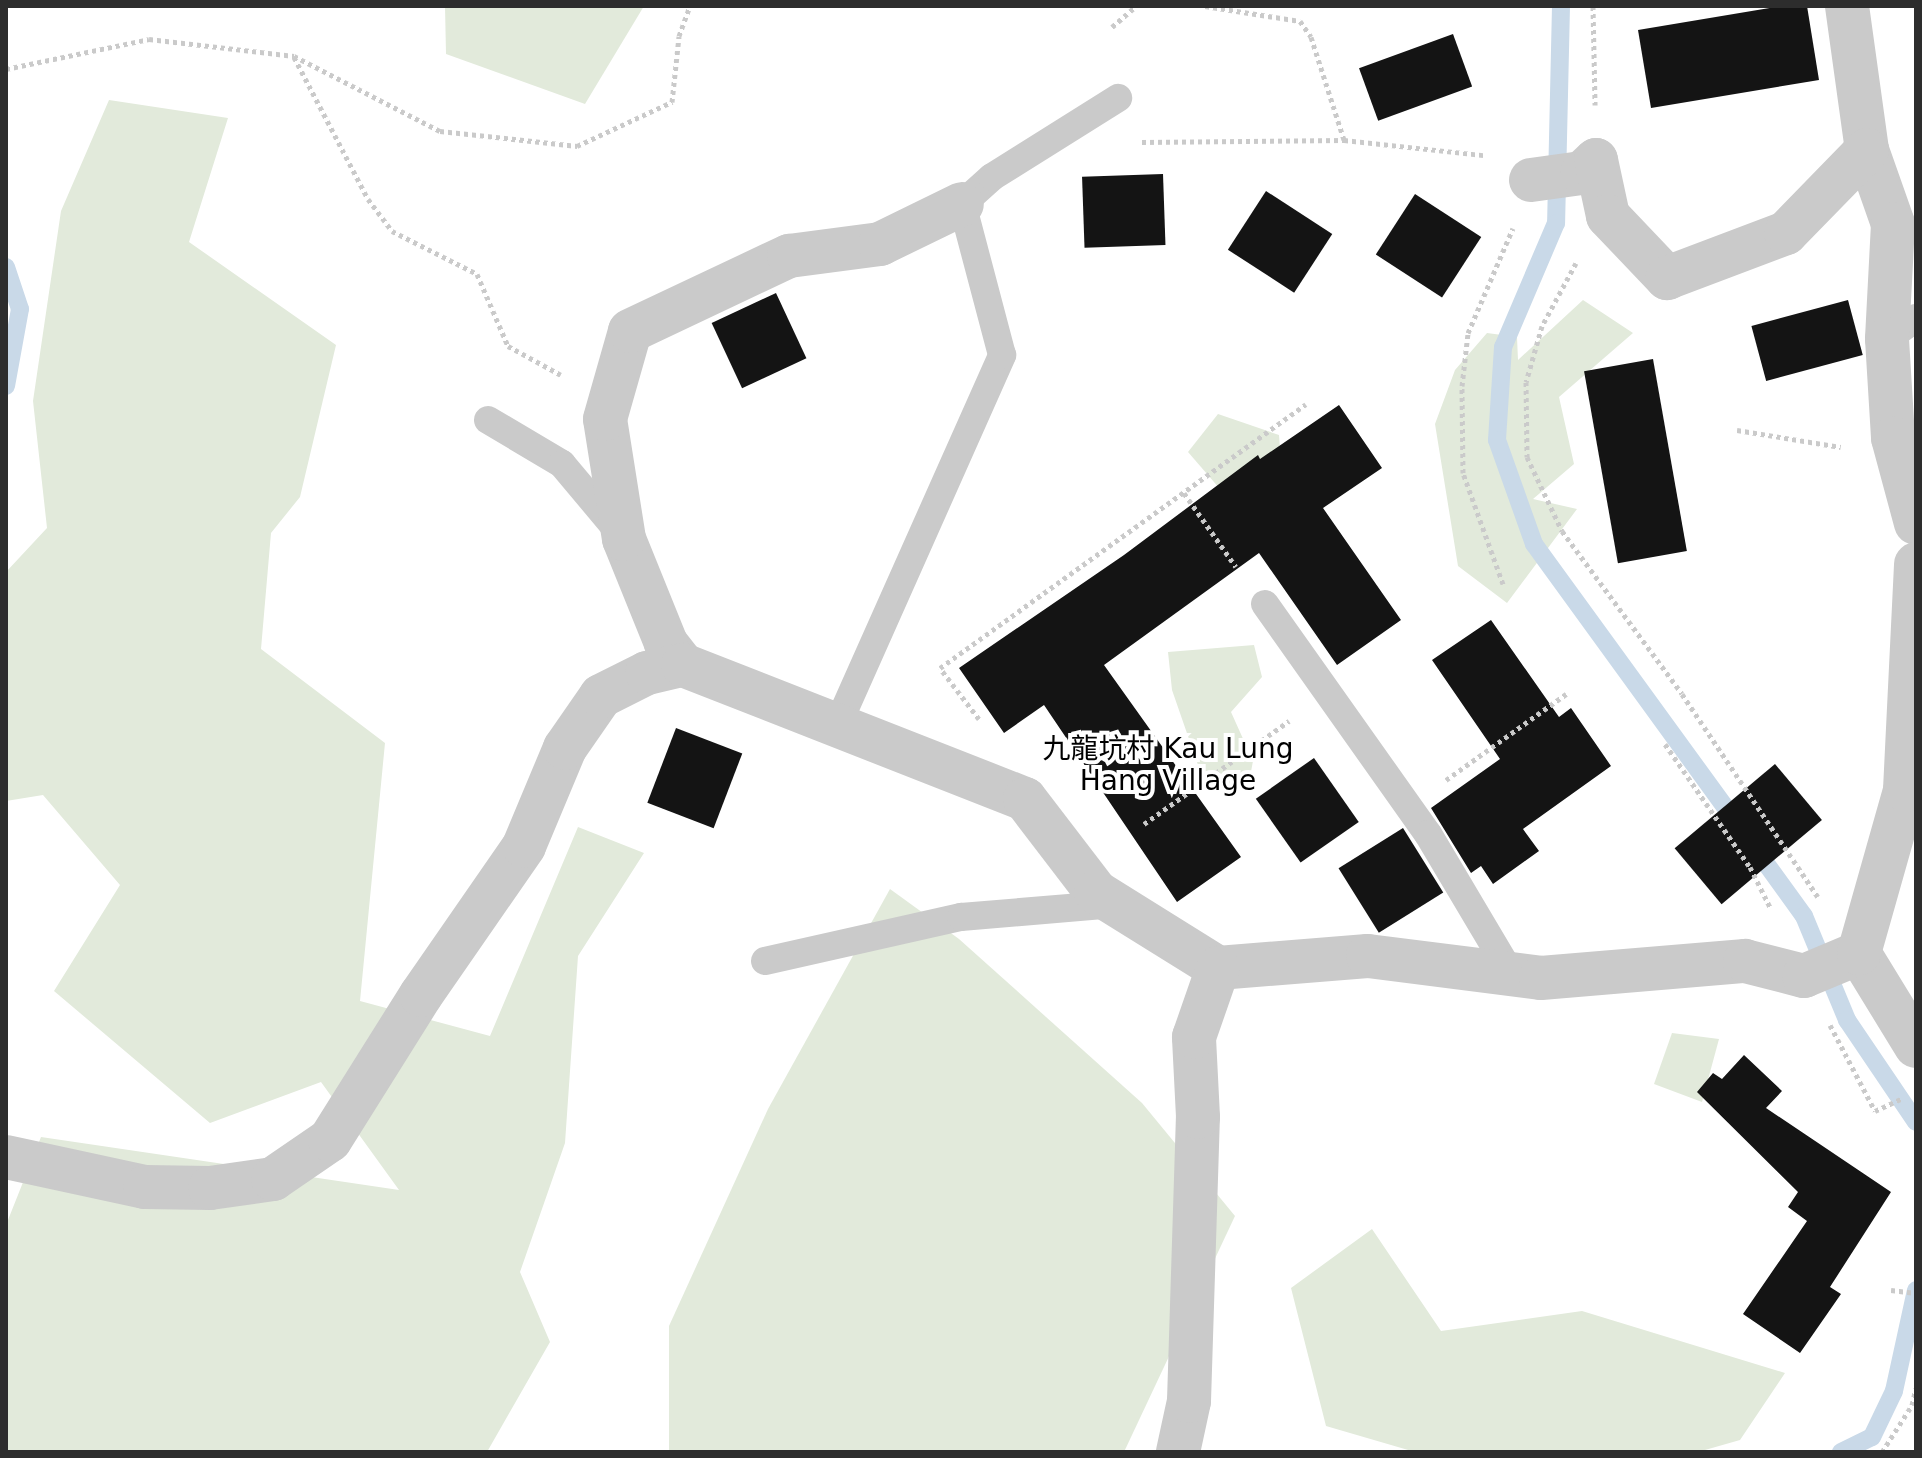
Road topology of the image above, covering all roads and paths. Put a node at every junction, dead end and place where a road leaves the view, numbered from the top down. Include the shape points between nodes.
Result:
1 (690, 6) edge
2 (1136, 6) edge
3 (1205, 6) edge
4 (1593, 6) edge
5 (1847, 6) edge
6 (1112, 27) dead end
7 (294, 56) junction
8 (6, 69) edge
9 (1118, 98) dead end
10 (1344, 140) junction
11 (1127, 143) dead end
12 (1867, 150) junction
13 (1596, 160) junction
14 (1531, 180) junction
15 (962, 204) junction
16 (1608, 216) junction
17 (1902, 329) edge
18 (1306, 404) dead end
19 (605, 419) junction
20 (488, 420) dead end
21 (1737, 430) dead end
22 (1893, 438) junction
23 (1184, 493) junction
24 (1916, 523) edge
25 (624, 539) junction
26 (1916, 564) edge
27 (1503, 584) dead end
28 (1265, 604) joint
29 (683, 665) junction
30 (1914, 665) edge
31 (1329, 693) junction
32 (1566, 694) dead end
33 (838, 724) junction
34 (983, 724) dead end
35 (1408, 805) junction
36 (1144, 824) dead end
37 (1118, 904) junction
38 (1859, 953) junction
39 (765, 961) dead end
40 (1218, 968) junction
41 (1511, 974) junction
42 (1916, 1046) edge
43 (6, 1157) edge
44 (1891, 1290) dead end
45 (1916, 1293) edge
46 (1916, 1388) edge
47 (1178, 1452) edge
48 (1882, 1452) edge

1 - 7 path via 679,36 672,102 577,146 440,131
2 - 6 path
3 - 10 path via 1300,21 1311,37
4 - 13 path
5 - 12 street
7 - 8 path via 149,39
7 - 19 path via 368,199 392,231 477,274 508,346 565,377
9 - 15 lane via 992,177
10 - 11 path
10 - 14 path via 1514,158
12 - 16 street via 1786,233 1667,278
12 - 17 street via 1893,224
13 - 14 street via 1582,173
13 - 16 street
14 - 27 path via 1468,333 1462,386 1463,473
15 - 19 street via 880,244 789,256 630,331
15 - 33 lane via 1002,355
16 - 38 path via 1586,244 1542,326 1526,382 1527,457 1562,531 1682,694 1792,864
17 - 22 street
18 - 23 path
19 - 25 street
20 - 25 lane via 562,464
21 - 22 path via 1843,447
22 - 24 street
23 - 28 path via 1241,575 1259,582
23 - 34 path via 940,668
25 - 29 street via 666,643
26 - 30 street
28 - 31 lane
29 - 33 street
29 - 43 street via 647,673 601,696 565,748 524,846 330,1140 273,1179 210,1188 145,1187
30 - 38 street via 1905,790
31 - 35 lane
31 - 36 path
32 - 35 path
33 - 37 street via 1025,799 1096,892
35 - 41 lane
37 - 39 lane via 961,917
37 - 40 street
38 - 41 street via 1804,976 1745,961 1541,978
38 - 42 street
40 - 41 street via 1368,956
40 - 47 street via 1194,1037 1198,1117 1189,1401
44 - 45 path
46 - 48 path via 1912,1405

